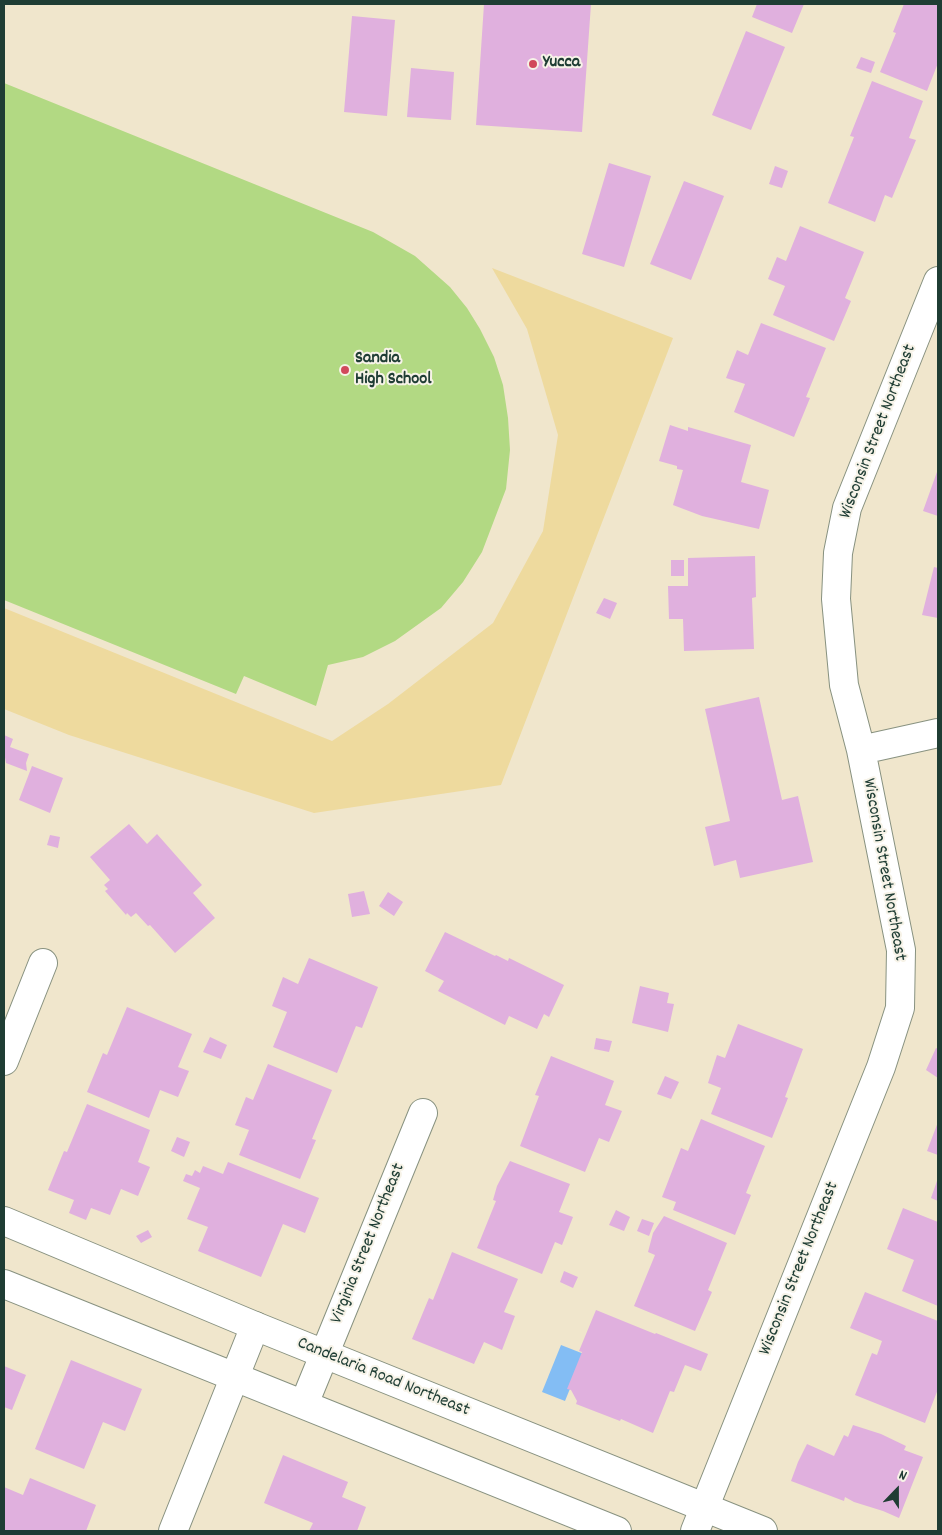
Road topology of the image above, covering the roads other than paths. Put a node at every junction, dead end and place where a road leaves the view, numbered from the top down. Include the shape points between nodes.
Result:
1 (938, 281) edge
2 (938, 733) edge
3 (860, 750) junction
4 (43, 963) dead end
5 (4, 1061) edge
6 (423, 1113) dead end
7 (4, 1221) edge
8 (4, 1284) edge
9 (255, 1326) junction
10 (325, 1354) junction
11 (234, 1376) junction
12 (304, 1404) junction
13 (700, 1520) edge
14 (172, 1531) edge
15 (617, 1531) edge
16 (763, 1531) edge

1 - 3 street, Wisconsin Street Northeast via 847,508 838,553 836,599 844,685
2 - 3 street
3 - 13 street, Wisconsin Street Northeast via 901,950 900,1008 881,1067
4 - 5 street
6 - 10 street, Virginia Street Northeast
7 - 9 street, Candelaria Road Northeast
8 - 11 street
9 - 10 street, Candelaria Road Northeast
9 - 11 street
10 - 12 street, Virginia Street Northeast
10 - 13 street, Candelaria Road Northeast
11 - 12 street
11 - 14 street
12 - 15 street
13 - 16 street, Candelaria Road Northeast

